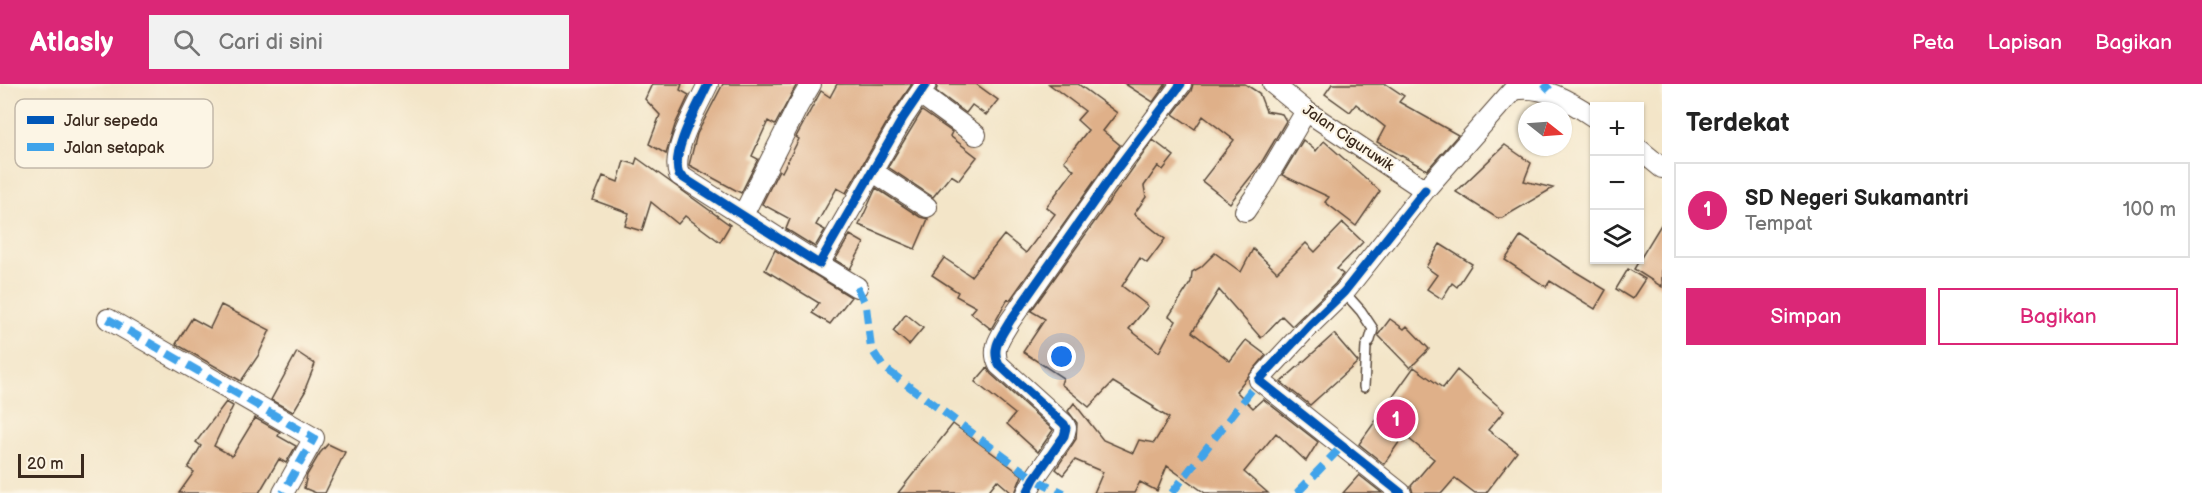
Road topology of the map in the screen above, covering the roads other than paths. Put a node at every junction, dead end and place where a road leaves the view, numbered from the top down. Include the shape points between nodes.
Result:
1 (708, 84) edge
2 (811, 84) edge
3 (1181, 84) edge
4 (1273, 84) edge
5 (923, 89) edge
6 (1306, 111) junction
7 (1590, 114) edge
8 (976, 135) dead end
9 (1644, 153) edge
10 (1662, 168) edge
11 (872, 171) junction
12 (1425, 190) junction
13 (927, 207) dead end
14 (1245, 211) dead end
15 (743, 215) junction
16 (819, 264) junction
17 (857, 287) dead end
18 (1344, 292) junction
19 (108, 319) dead end
20 (1364, 387) dead end
21 (283, 493) edge
22 (1027, 493) edge
23 (1401, 493) edge

1 - 15 street via 680,145 676,169 679,175
2 - 15 street
3 - 22 street via 1116,170 1010,321 996,347 999,365 1066,428
4 - 6 street, Jalan Ciguruwik
5 - 8 street
5 - 11 street
6 - 12 street, Jalan Ciguruwik
6 - 14 street
7 - 12 street via 1562,94 1527,84 1520,86
9 - 10 street
11 - 13 street
11 - 16 street
12 - 18 street
15 - 16 street
16 - 17 street
18 - 20 lane via 1373,329 1366,346
18 - 23 street via 1259,380
19 - 21 street via 312,437

